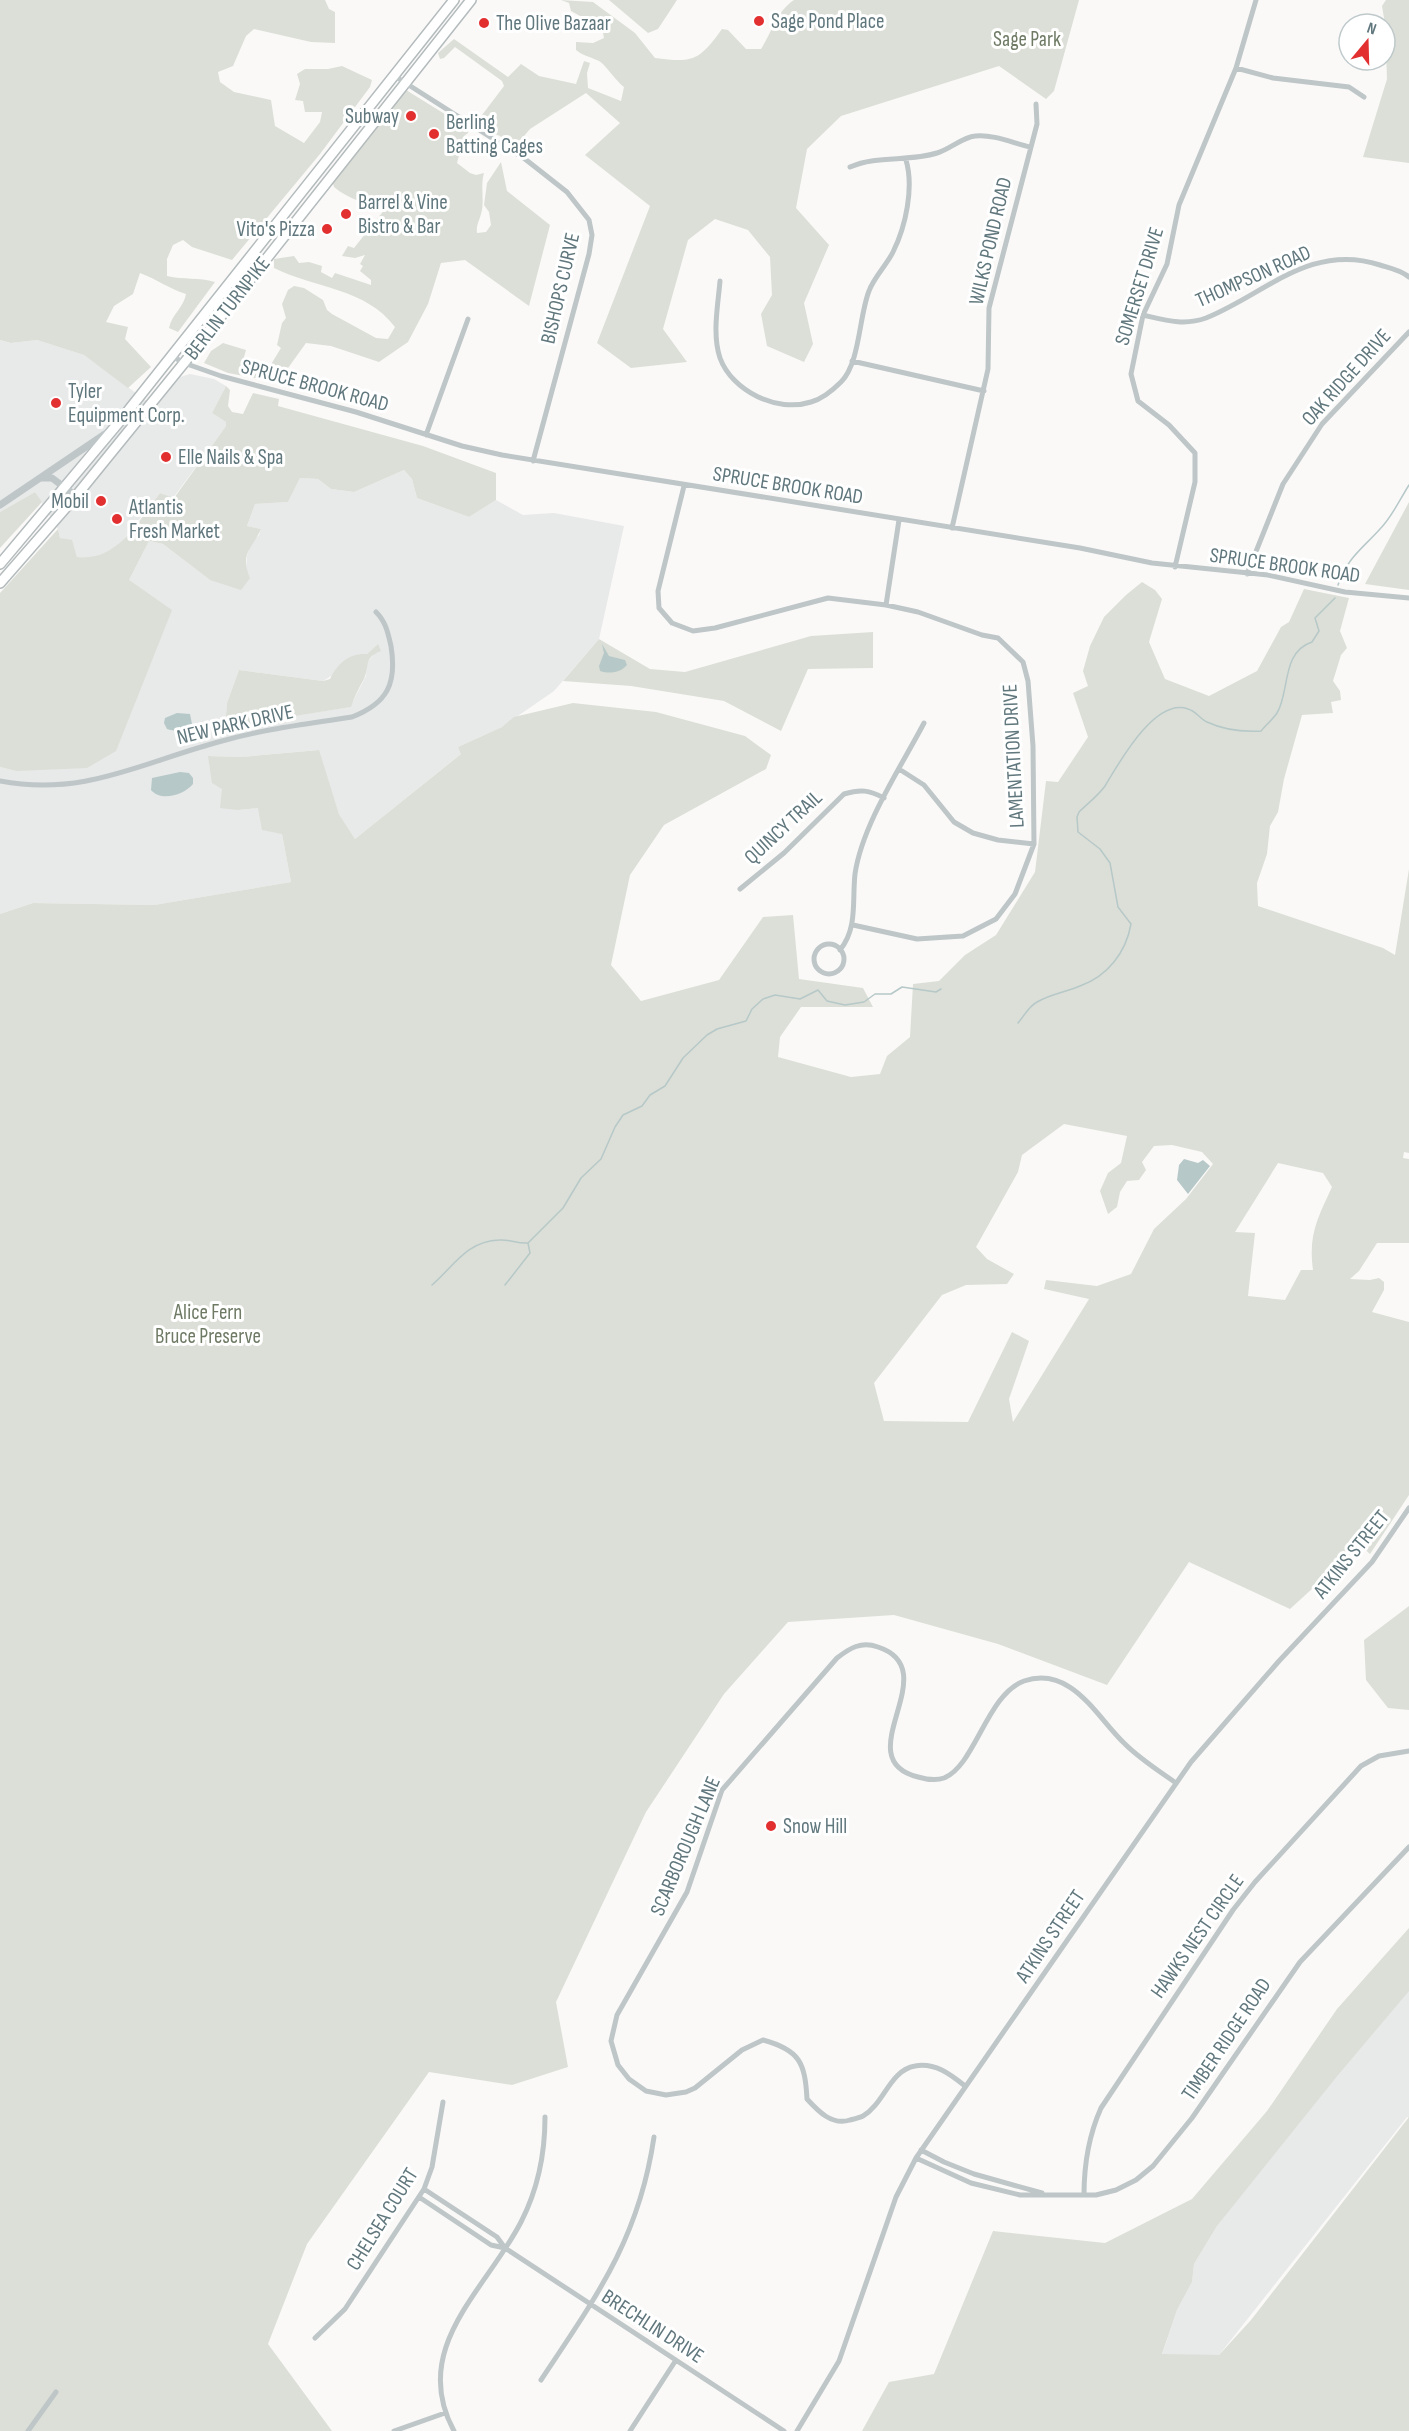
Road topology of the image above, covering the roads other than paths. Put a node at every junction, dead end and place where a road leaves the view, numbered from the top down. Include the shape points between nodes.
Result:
1 (454, 0) edge
2 (471, 0) edge
3 (1256, 0) edge
4 (1236, 68) junction
5 (393, 75) junction
6 (404, 83) junction
7 (1364, 97) dead end
8 (1036, 104) dead end
9 (1030, 147) junction
10 (906, 160) junction
11 (850, 166) dead end
12 (1409, 277) edge
13 (720, 281) dead end
14 (1143, 315) junction
15 (468, 319) dead end
16 (1409, 332) edge
17 (172, 356) junction
18 (852, 361) junction
19 (184, 363) junction
20 (984, 391) junction
21 (120, 421) junction
22 (426, 435) junction
23 (533, 461) junction
24 (36, 482) junction
25 (684, 486) junction
26 (66, 488) junction
27 (76, 496) junction
28 (0, 505) edge
29 (899, 519) junction
30 (952, 528) junction
31 (0, 564) edge
32 (1175, 567) junction
33 (1247, 574) junction
34 (0, 583) edge
35 (1409, 598) edge
36 (886, 605) junction
37 (376, 612) dead end
38 (924, 723) dead end
39 (899, 769) junction
40 (0, 781) edge
41 (884, 798) junction
42 (1034, 844) junction
43 (740, 889) dead end
44 (853, 925) junction
45 (840, 950) junction
46 (1409, 1508) edge
47 (1409, 1751) edge
48 (1176, 1783) junction
49 (1409, 1847) edge
50 (965, 2086) junction
51 (443, 2102) dead end
52 (545, 2117) dead end
53 (654, 2137) dead end
54 (921, 2150) junction
55 (916, 2158) junction
56 (424, 2189) junction
57 (1044, 2193) junction
58 (1084, 2195) junction
59 (419, 2197) junction
60 (505, 2248) junction
61 (591, 2304) junction
62 (315, 2338) dead end
63 (676, 2360) junction
64 (541, 2380) dead end
65 (56, 2392) dead end
66 (445, 2413) junction
67 (28, 2431) edge
68 (394, 2431) edge
69 (454, 2431) edge
70 (630, 2431) edge
71 (784, 2431) edge
72 (797, 2431) edge

1 - 5 highway, BERLIN TURNPIKE
2 - 6 highway, BERLIN TURNPIKE
3 - 4 street, SOMERSET DRIVE
4 - 7 street via 1273,78 1349,87
4 - 14 street, SOMERSET DRIVE via 1179,205 1167,264
5 - 6 street, BISHOPS CURVE
5 - 17 highway, BERLIN TURNPIKE
6 - 19 highway, BERLIN TURNPIKE
6 - 23 street, BISHOPS CURVE via 540,169 567,192 589,220 589,254
8 - 9 street, WILKS POND ROAD
9 - 10 street via 974,135 938,153
9 - 20 street, WILKS POND ROAD via 989,308
10 - 11 street via 873,160
10 - 18 street via 911,176 910,196 894,250 868,292
12 - 14 street, THOMPSON ROAD via 1370,262 1311,264 1205,318 1178,324
13 - 18 street via 716,335 720,358 732,378 749,392 771,402 810,402 843,380
14 - 32 street, SOMERSET DRIVE via 1131,374 1138,401 1169,425 1195,453 1195,482
15 - 22 street
16 - 33 street, OAK RIDGE DRIVE via 1322,424 1283,484
17 - 19 street, SPRUCE BROOK ROAD
17 - 21 highway, BERLIN TURNPIKE
18 - 20 street
19 - 22 street, SPRUCE BROOK ROAD
19 - 27 highway, BERLIN TURNPIKE
20 - 30 street, WILKS POND ROAD
21 - 24 street
21 - 26 highway, BERLIN TURNPIKE
22 - 23 street, SPRUCE BROOK ROAD
23 - 25 street, SPRUCE BROOK ROAD
24 - 26 street via 47,477
24 - 28 street
25 - 29 street, SPRUCE BROOK ROAD
25 - 36 street, LAMENTATION DRIVE via 658,591 658,608 672,623 693,631 715,628 828,598
26 - 27 street
26 - 31 highway, BERLIN TURNPIKE
27 - 34 highway, BERLIN TURNPIKE
29 - 30 street, SPRUCE BROOK ROAD
29 - 36 street
30 - 32 street, SPRUCE BROOK ROAD
32 - 33 street, SPRUCE BROOK ROAD
33 - 35 street, SPRUCE BROOK ROAD via 1286,578 1345,592
36 - 42 street, LAMENTATION DRIVE via 998,638 1023,662 1033,746
37 - 40 street, NEW PARK DRIVE via 389,634 393,676 386,694 362,713 224,740 96,781 45,786
38 - 39 street
39 - 41 street
39 - 42 street via 924,785 954,822 998,840
41 - 43 street, QUINCY TRAIL via 871,790 844,794 784,853
41 - 44 street via 855,873
42 - 44 street, LAMENTATION DRIVE via 1015,894 996,919 963,936 917,939
44 - 45 street
45 - 45 street via 832,944 818,948 816,966 828,974 837,971 843,963
46 - 48 street, ATKINS STREET via 1372,1562 1228,1719
47 - 58 street, HAWKS NEST CIRCLE via 1379,1756 1361,1766 1233,1910 1101,2108 1086,2152
48 - 50 street, ATKINS STREET
48 - 50 street, SCARBOROUGH LANE via 1132,1751 1081,1694 1062,1682 1043,1679 1010,1688 959,1766 945,1778 927,1780 910,1775 895,1764 889,1745 904,1692 903,1669 891,1652 875,1646 853,1645 837,1658 726,1784 683,1900 614,2022 612,2049 623,2073 646,2091 666,2095 686,2092 742,2050 763,2040 784,2045 795,2056 804,2069 807,2099 829,2119 844,2122 863,2116 895,2078 915,2066 937,2067
49 - 58 street, TIMBER RIDGE ROAD via 1300,1962 1208,2097 1153,2166 1116,2190
50 - 54 street, ATKINS STREET
51 - 56 street, CHELSEA COURT via 432,2167
52 - 60 street via 538,2179 526,2212
53 - 61 street via 635,2217 618,2258
54 - 55 street, ATKINS STREET
54 - 57 street, TIMBER RIDGE ROAD via 974,2174
55 - 57 street, TIMBER RIDGE ROAD via 988,2188 1020,2195
55 - 72 street, ATKINS STREET via 896,2197 844,2350
56 - 59 street, CHELSEA COURT
56 - 60 street, BRECHLIN DRIVE via 497,2237
57 - 58 street, TIMBER RIDGE ROAD
59 - 60 street, BRECHLIN DRIVE via 492,2245
59 - 62 street, CHELSEA COURT via 345,2309
60 - 61 street, BRECHLIN DRIVE
60 - 66 street via 445,2346 439,2379
61 - 63 street, BRECHLIN DRIVE
61 - 64 street
63 - 70 street
63 - 71 street, BRECHLIN DRIVE
65 - 67 street
66 - 68 street
66 - 69 street

